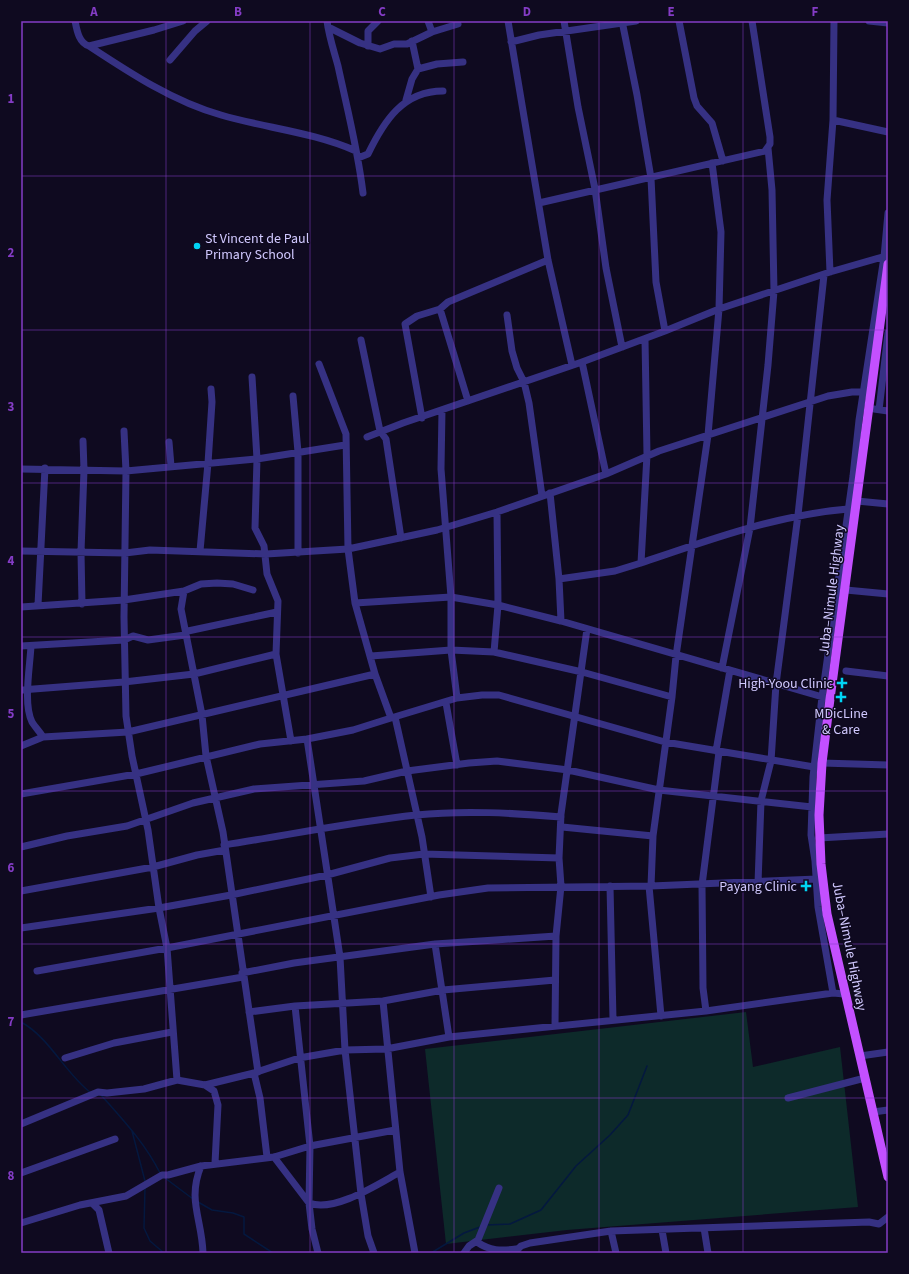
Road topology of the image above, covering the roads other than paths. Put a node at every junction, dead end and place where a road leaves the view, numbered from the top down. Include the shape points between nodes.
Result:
1 (75, 21) edge
2 (183, 21) edge
3 (207, 21) edge
4 (378, 21) edge
5 (428, 21) edge
6 (508, 21) edge
7 (564, 21) edge
8 (636, 21) edge
9 (679, 21) edge
10 (752, 21) edge
11 (834, 21) edge
12 (869, 21) edge
13 (622, 22) edge
14 (888, 23) edge
15 (328, 24) edge
16 (458, 24) dead end
17 (432, 32) junction
18 (565, 32) junction
19 (412, 41) junction
20 (511, 42) junction
21 (89, 46) junction
22 (368, 46) junction
23 (170, 60) dead end
24 (463, 62) dead end
25 (418, 70) junction
26 (443, 90) dead end
27 (406, 100) junction
28 (834, 120) junction
29 (888, 132) edge
30 (768, 148) junction
31 (357, 154) junction
32 (723, 161) junction
33 (712, 163) junction
34 (651, 178) junction
35 (595, 189) junction
36 (363, 193) dead end
37 (539, 203) junction
38 (888, 213) edge
39 (886, 259) edge
40 (548, 260) junction
41 (827, 274) junction
42 (774, 291) junction
43 (440, 309) junction
44 (719, 309) junction
45 (507, 315) dead end
46 (884, 320) edge
47 (665, 332) junction
48 (888, 333) edge
49 (644, 339) junction
50 (361, 340) dead end
51 (622, 347) junction
52 (582, 362) junction
53 (319, 364) dead end
54 (572, 365) junction
55 (252, 377) dead end
56 (524, 382) junction
57 (211, 389) dead end
58 (866, 391) junction
59 (293, 396) dead end
60 (468, 401) junction
61 (811, 402) junction
62 (868, 408) junction
63 (442, 410) junction
64 (879, 410) junction
65 (888, 411) edge
66 (762, 416) junction
67 (422, 418) junction
68 (124, 431) dead end
69 (380, 431) junction
70 (708, 435) junction
71 (367, 437) dead end
72 (83, 441) dead end
73 (168, 442) dead end
74 (345, 445) junction
75 (298, 452) junction
76 (647, 455) junction
77 (257, 459) junction
78 (208, 463) junction
79 (171, 466) junction
80 (45, 468) junction
81 (21, 470) edge
82 (84, 470) junction
83 (126, 471) junction
84 (606, 474) junction
85 (550, 493) junction
86 (542, 496) junction
87 (856, 501) junction
88 (888, 504) edge
89 (848, 509) junction
90 (497, 512) junction
91 (798, 515) junction
92 (446, 528) junction
93 (750, 528) junction
94 (401, 538) junction
95 (691, 546) junction
96 (348, 549) junction
97 (40, 550) junction
98 (21, 551) edge
99 (200, 551) junction
100 (81, 552) junction
101 (125, 553) junction
102 (298, 553) junction
103 (266, 554) junction
104 (641, 563) junction
105 (560, 579) junction
106 (253, 590) dead end
107 (846, 590) junction
108 (184, 591) junction
109 (888, 594) edge
110 (451, 597) junction
111 (124, 600) junction
112 (355, 603) junction
113 (82, 604) junction
114 (498, 605) junction
115 (38, 606) junction
116 (21, 607) edge
117 (277, 612) junction
118 (561, 621) junction
119 (588, 629) junction
120 (185, 635) junction
121 (124, 640) junction
122 (21, 646) edge
123 (31, 646) junction
124 (451, 650) junction
125 (494, 652) junction
126 (276, 654) junction
127 (371, 656) junction
128 (676, 656) junction
129 (722, 668) junction
130 (730, 670) junction
131 (846, 671) dead end
132 (582, 672) junction
133 (194, 674) junction
134 (376, 674) junction
135 (888, 676) edge
136 (124, 682) junction
137 (776, 684) junction
138 (24, 689) edge
139 (282, 697) junction
140 (672, 697) junction
141 (457, 698) junction
142 (826, 698) junction
143 (446, 703) junction
144 (202, 715) junction
145 (574, 715) junction
146 (393, 718) junction
147 (128, 732) junction
148 (44, 737) junction
149 (308, 739) junction
150 (290, 741) junction
151 (666, 742) junction
152 (21, 746) edge
153 (718, 752) junction
154 (206, 756) junction
155 (770, 761) junction
156 (457, 764) junction
157 (818, 765) junction
158 (888, 765) edge
159 (568, 770) junction
160 (407, 771) junction
161 (136, 774) junction
162 (313, 785) junction
163 (658, 790) junction
164 (21, 794) edge
165 (215, 797) junction
166 (714, 797) junction
167 (761, 801) junction
168 (812, 807) junction
169 (417, 815) junction
170 (562, 817) junction
171 (145, 819) junction
172 (562, 827) junction
173 (320, 830) junction
174 (888, 834) edge
175 (653, 836) junction
176 (819, 838) junction
177 (21, 847) edge
178 (224, 847) junction
179 (424, 854) junction
180 (559, 858) junction
181 (153, 867) junction
182 (328, 875) junction
183 (817, 879) junction
184 (758, 883) junction
185 (702, 885) junction
186 (561, 886) junction
187 (610, 886) junction
188 (650, 886) junction
189 (21, 891) edge
190 (231, 895) junction
191 (431, 897) junction
192 (159, 908) junction
193 (334, 916) junction
194 (21, 928) edge
195 (237, 934) junction
196 (556, 936) junction
197 (435, 944) junction
198 (167, 948) junction
199 (340, 957) junction
200 (37, 971) dead end
201 (243, 975) junction
202 (555, 980) junction
203 (170, 990) junction
204 (444, 990) junction
205 (833, 993) junction
206 (844, 994) junction
207 (383, 1001) junction
208 (343, 1003) junction
209 (295, 1006) junction
210 (706, 1011) junction
211 (249, 1012) junction
212 (21, 1015) edge
213 (661, 1016) junction
214 (614, 1019) junction
215 (555, 1026) junction
216 (172, 1032) junction
217 (449, 1037) junction
218 (386, 1049) junction
219 (345, 1050) junction
220 (888, 1052) edge
221 (860, 1056) junction
222 (65, 1058) dead end
223 (299, 1058) junction
224 (256, 1072) junction
225 (865, 1078) junction
226 (177, 1080) junction
227 (205, 1085) junction
228 (788, 1098) dead end
229 (888, 1110) edge
230 (874, 1112) junction
231 (21, 1124) edge
232 (395, 1130) junction
233 (355, 1137) junction
234 (115, 1139) dead end
235 (310, 1146) junction
236 (270, 1157) junction
237 (887, 1161) edge
238 (215, 1163) junction
239 (201, 1166) junction
240 (400, 1172) junction
241 (21, 1173) edge
242 (888, 1178) edge
243 (499, 1188) dead end
244 (361, 1194) junction
245 (310, 1203) junction
246 (93, 1204) junction
247 (888, 1217) edge
248 (21, 1223) edge
249 (704, 1228) junction
250 (662, 1230) junction
251 (611, 1231) junction
252 (477, 1242) junction
253 (515, 1251) edge
254 (465, 1252) edge
255 (108, 1253) edge
256 (203, 1253) edge
257 (318, 1253) edge
258 (374, 1253) edge
259 (415, 1253) edge
260 (616, 1253) edge
261 (666, 1253) edge
262 (708, 1253) edge

1 - 21 street via 79,36
2 - 21 street
3 - 23 street
4 - 22 street via 368,31
5 - 17 street
6 - 20 street
7 - 18 street
8 - 13 street
9 - 32 street via 694,98 697,106 712,124
10 - 30 street via 770,137
11 - 28 street
12 - 14 street
13 - 18 street
13 - 34 street
15 - 22 street
15 - 31 street
16 - 17 street
17 - 19 street
18 - 20 street
18 - 35 street
19 - 22 street via 383,49
19 - 25 street
20 - 37 street
21 - 31 street via 172,96 201,108 245,122 333,141
24 - 25 street via 437,64
25 - 27 street via 412,79
26 - 27 street via 430,91
27 - 31 street via 378,132 368,154
28 - 29 street
28 - 41 street via 827,200
30 - 32 street via 765,151
30 - 42 street via 772,190
31 - 36 street
32 - 33 street
33 - 34 street
33 - 44 street via 721,232
34 - 35 street
34 - 47 street via 656,282
35 - 37 street
35 - 51 street via 606,268
37 - 40 street
38 - 39 street
39 - 41 street
39 - 46 main road, Juba–Nimule Highway
39 - 58 street
40 - 43 street via 448,302
40 - 54 street
41 - 42 street
41 - 61 street
42 - 44 street
42 - 66 street
43 - 60 street
43 - 67 street via 417,316 405,324
44 - 47 street
44 - 70 street
45 - 56 street via 512,351
46 - 58 main road, Juba–Nimule Highway
47 - 49 street
48 - 64 street
49 - 51 street
49 - 76 street
50 - 69 street
51 - 52 street
52 - 54 street
52 - 84 street
53 - 74 street via 346,434
54 - 56 street
55 - 77 street
56 - 60 street
56 - 86 street
57 - 78 street
58 - 61 street via 836,394
58 - 62 main road, Juba–Nimule Highway
58 - 89 street
59 - 75 street
60 - 63 street
61 - 66 street
61 - 91 street
62 - 64 street
62 - 87 main road, Juba–Nimule Highway
63 - 67 street
63 - 92 street via 441,469
64 - 65 street
66 - 70 street
66 - 93 street
67 - 69 street
68 - 83 street
69 - 71 street
69 - 94 street via 386,439
70 - 76 street
70 - 95 street
72 - 82 street
73 - 79 street
74 - 75 street
74 - 96 street
75 - 77 street
75 - 102 street
76 - 84 street
76 - 104 street
77 - 78 street
77 - 103 street via 255,528 264,544
78 - 79 street
78 - 99 street
79 - 83 street
80 - 81 street
80 - 82 street
80 - 97 street
82 - 83 street
82 - 100 street
83 - 101 street
84 - 85 street
85 - 86 street
85 - 105 street
86 - 90 street
87 - 88 street
87 - 107 main road, Juba–Nimule Highway
89 - 91 street
89 - 142 street
90 - 92 street
90 - 114 street
91 - 93 street
91 - 137 street
92 - 94 street
92 - 110 street
93 - 95 street
93 - 129 street
94 - 96 street
95 - 104 street
95 - 128 street
96 - 102 street
96 - 112 street
97 - 98 street
97 - 100 street
97 - 115 street
99 - 101 street via 150,550
99 - 103 street
100 - 101 street
100 - 113 street
101 - 111 street
102 - 103 street
103 - 117 street via 268,574 278,601
104 - 105 street via 615,571
105 - 118 street
106 - 108 street via 233,584 217,583 201,584
107 - 109 street
107 - 142 main road, Juba–Nimule Highway
108 - 111 street
108 - 120 street via 181,609
110 - 112 street
110 - 114 street
110 - 124 street
111 - 113 street
111 - 121 street
112 - 127 street
113 - 115 street
114 - 118 street
114 - 125 street
115 - 116 street
117 - 120 street via 188,631
117 - 126 street
118 - 119 street
119 - 128 street
119 - 132 street
120 - 121 street via 148,640 133,636
120 - 133 street
121 - 123 street
121 - 136 street
122 - 123 street
123 - 138 street
124 - 125 street
124 - 127 street
124 - 141 street
125 - 132 street
126 - 133 street
126 - 139 street
127 - 134 street
128 - 129 street
128 - 140 street
129 - 130 street
130 - 137 street
130 - 153 street
131 - 135 street
132 - 140 street
132 - 145 street
133 - 136 street
133 - 144 street
134 - 139 street
134 - 146 street
136 - 138 street
136 - 147 street
137 - 142 street
137 - 155 street
138 - 148 street via 30,716
139 - 144 street
139 - 150 street
140 - 151 street
141 - 143 street
141 - 145 street via 499,695
142 - 157 main road, Juba–Nimule Highway
143 - 146 street
143 - 156 street
144 - 147 street
144 - 154 street
145 - 151 street
145 - 159 street
146 - 149 street via 353,730
146 - 160 street
147 - 148 street
147 - 161 street
148 - 152 street
149 - 150 street
149 - 162 street
150 - 154 street via 260,744
151 - 153 street
151 - 163 street
153 - 155 street
153 - 166 street
154 - 161 street
154 - 165 street
155 - 157 street
155 - 167 street
156 - 159 street via 497,761
156 - 160 street
157 - 158 street
157 - 168 street
157 - 176 main road, Juba–Nimule Highway
159 - 163 street
159 - 170 street
160 - 162 street via 364,781
160 - 169 street
161 - 164 street
161 - 171 street
162 - 165 street via 254,789
162 - 173 street
163 - 166 street
163 - 175 street
165 - 171 street
165 - 178 street
166 - 167 street
166 - 185 street
167 - 168 street
167 - 184 street
168 - 183 street via 811,835
169 - 170 street via 490,813
169 - 173 street
169 - 179 street
170 - 172 street
171 - 177 street via 114,830 67,836
171 - 181 street
172 - 175 street
172 - 180 street
173 - 178 street
173 - 182 street
174 - 176 street
175 - 188 street
176 - 206 main road, Juba–Nimule Highway via 827,914
178 - 181 street
178 - 190 street
179 - 180 street
179 - 182 street via 390,858
179 - 191 street
180 - 186 street
181 - 189 street
181 - 192 street
182 - 190 street
182 - 193 street
183 - 184 street
183 - 205 street via 818,907
184 - 185 street
185 - 188 street
185 - 210 street via 703,988
186 - 187 street
186 - 191 street via 488,888
186 - 196 street
187 - 188 street
187 - 214 street
188 - 213 street
190 - 192 street
190 - 195 street
191 - 193 street
192 - 194 street
192 - 198 street
193 - 195 street
193 - 199 street
195 - 198 street
195 - 201 street
196 - 197 street
196 - 202 street
197 - 199 street
197 - 204 street
198 - 200 street
198 - 203 street
199 - 201 street
199 - 208 street
201 - 203 street
201 - 211 street
202 - 204 street
202 - 215 street
203 - 212 street
203 - 216 street
204 - 207 street
204 - 217 street
205 - 206 street
205 - 210 street
206 - 221 main road, Juba–Nimule Highway
207 - 208 street
207 - 218 street
208 - 209 street
208 - 219 street
209 - 211 street
209 - 223 street
210 - 213 street
211 - 224 street
213 - 214 street
214 - 215 street
215 - 217 street
216 - 222 street via 114,1043
216 - 226 street
217 - 218 street
218 - 219 street
218 - 232 street
219 - 223 street
219 - 233 street
220 - 221 street
221 - 225 main road, Juba–Nimule Highway
223 - 224 street
223 - 235 street
224 - 227 street
224 - 236 street
225 - 228 street
225 - 230 main road, Juba–Nimule Highway
226 - 227 street
226 - 231 street via 144,1089 98,1092
227 - 238 street via 214,1091 218,1105
229 - 230 street
230 - 237 main road, Juba–Nimule Highway
232 - 233 street
232 - 240 street
233 - 235 street
233 - 244 street
234 - 241 street
235 - 236 street
235 - 245 street
236 - 238 street
236 - 245 street
237 - 242 main road, Juba–Nimule Highway
238 - 239 street
239 - 246 street via 168,1176 162,1175 126,1196
239 - 256 street via 196,1178 194,1200
240 - 244 street
240 - 259 street
243 - 252 street
244 - 245 street via 315,1206
244 - 258 street via 368,1236
245 - 257 street via 312,1235
246 - 248 street via 80,1205
246 - 255 street via 99,1210
247 - 249 street via 879,1224 869,1222
249 - 250 street
249 - 262 street
250 - 251 street
250 - 261 street
251 - 253 street via 530,1243
251 - 260 street
252 - 253 street via 485,1248
252 - 254 street

